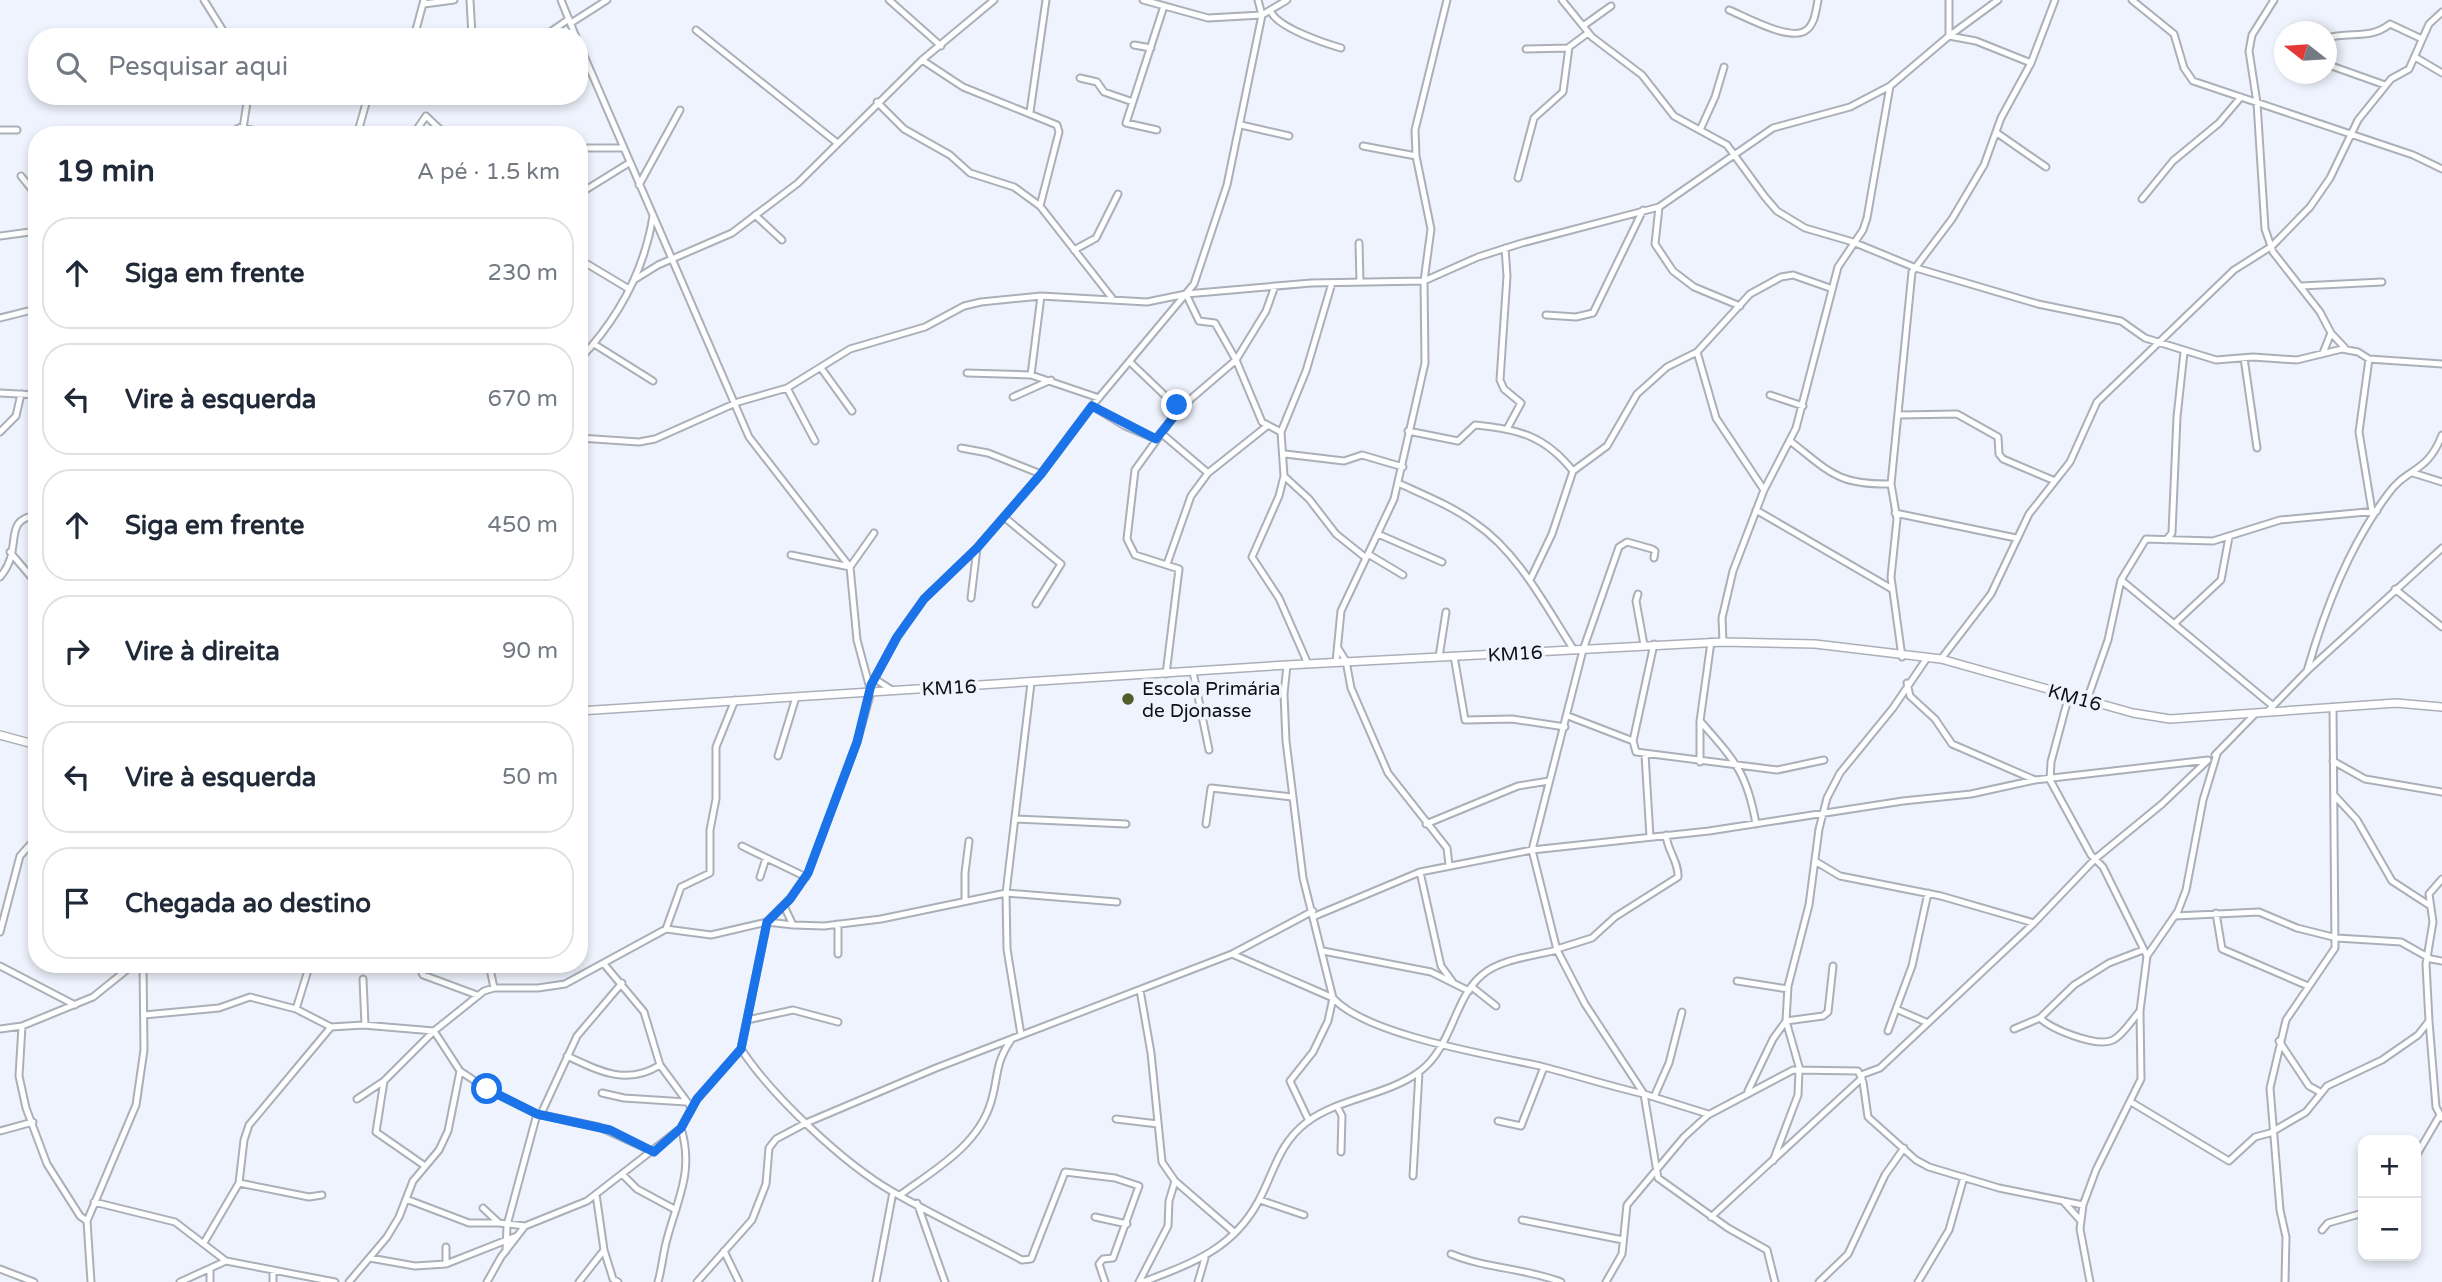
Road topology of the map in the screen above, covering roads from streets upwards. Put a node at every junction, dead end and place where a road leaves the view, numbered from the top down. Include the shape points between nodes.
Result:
1 (204, 0) edge
2 (454, 0) edge
3 (470, 0) edge
4 (561, 0) edge
5 (607, 0) edge
6 (889, 0) edge
7 (994, 0) edge
8 (1046, 0) edge
9 (1143, 0) edge
10 (1258, 0) edge
11 (1287, 0) edge
12 (1447, 0) edge
13 (1562, 0) edge
14 (1818, 0) edge
15 (1949, 0) edge
16 (1998, 0) edge
17 (2055, 0) edge
18 (2132, 0) edge
19 (2274, 0) edge
20 (424, 2) edge
21 (1164, 6) junction
22 (1611, 6) dead end
23 (1729, 10) dead end
24 (1271, 12) junction
25 (2442, 12) edge
26 (1262, 15) junction
27 (570, 21) junction
28 (1583, 26) junction
29 (221, 28) edge
30 (417, 28) edge
31 (472, 28) edge
32 (558, 28) edge
33 (573, 28) edge
34 (696, 30) dead end
35 (1588, 33) junction
36 (1949, 36) junction
37 (2337, 36) edge
38 (2422, 39) junction
39 (1134, 45) dead end
40 (941, 46) junction
41 (1151, 48) junction
42 (1341, 48) dead end
43 (1569, 48) junction
44 (1526, 49) dead end
45 (2415, 57) junction
46 (922, 61) junction
47 (2031, 63) junction
48 (588, 66) edge
49 (1724, 67) dead end
50 (2337, 68) edge
51 (2442, 74) edge
52 (1080, 78) dead end
53 (2385, 85) junction
54 (1889, 86) junction
55 (2241, 97) junction
56 (877, 102) junction
57 (1133, 102) junction
58 (2257, 103) junction
59 (246, 105) edge
60 (365, 105) edge
61 (680, 110) dead end
62 (1030, 112) junction
63 (1241, 125) junction
64 (243, 126) edge
65 (360, 126) edge
66 (419, 126) edge
67 (437, 126) edge
68 (0, 130) edge
69 (17, 130) dead end
70 (1157, 130) dead end
71 (1700, 130) junction
72 (1997, 133) junction
73 (2351, 134) junction
74 (1289, 136) dead end
75 (836, 142) junction
76 (1363, 146) dead end
77 (588, 148) edge
78 (622, 148) junction
79 (1416, 156) junction
80 (1733, 157) junction
81 (629, 163) junction
82 (2046, 167) dead end
83 (2442, 169) edge
84 (21, 176) dead end
85 (1518, 178) dead end
86 (28, 185) edge
87 (639, 185) junction
88 (588, 188) edge
89 (1118, 194) dead end
90 (2142, 199) dead end
91 (1040, 206) junction
92 (1659, 207) junction
93 (1643, 210) junction
94 (755, 215) junction
95 (653, 216) junction
96 (28, 232) edge
97 (0, 236) edge
98 (782, 240) dead end
99 (1853, 242) junction
100 (1359, 243) dead end
101 (2272, 247) junction
102 (1505, 248) junction
103 (1074, 250) junction
104 (672, 261) junction
105 (588, 265) edge
106 (1916, 268) junction
107 (634, 280) junction
108 (1424, 281) junction
109 (1360, 282) junction
110 (2382, 282) dead end
111 (1332, 283) junction
112 (1275, 286) junction
113 (2301, 286) junction
114 (1830, 288) junction
115 (629, 289) junction
116 (1186, 294) junction
117 (1041, 296) junction
118 (1112, 298) junction
119 (1740, 306) junction
120 (28, 308) edge
121 (1546, 315) dead end
122 (0, 318) edge
123 (2331, 333) junction
124 (2145, 338) junction
125 (2159, 342) junction
126 (594, 344) junction
127 (2346, 349) junction
128 (588, 350) edge
129 (1697, 352) junction
130 (2184, 352) junction
131 (2323, 354) junction
132 (2146, 355) junction
133 (2244, 358) junction
134 (2369, 359) junction
135 (1236, 360) junction
136 (1130, 362) junction
137 (2442, 364) edge
138 (821, 368) junction
139 (967, 373) dead end
140 (1031, 375) junction
141 (1051, 380) junction
142 (653, 381) dead end
143 (787, 388) junction
144 (0, 393) edge
145 (21, 394) junction
146 (28, 394) edge
147 (1770, 395) dead end
148 (1013, 397) dead end
149 (1099, 398) junction
150 (734, 405) junction
151 (1092, 406) junction
152 (1803, 406) junction
153 (1180, 409) junction
154 (852, 411) dead end
155 (1899, 415) junction
156 (1267, 426) junction
157 (1507, 429) junction
158 (1408, 431) junction
159 (0, 432) edge
160 (1281, 432) junction
161 (1161, 433) junction
162 (2442, 435) edge
163 (588, 438) edge
164 (1156, 439) junction
165 (815, 441) dead end
166 (1790, 441) junction
167 (961, 448) dead end
168 (2257, 448) dead end
169 (1285, 454) junction
170 (1403, 467) junction
171 (1573, 471) junction
172 (1208, 473) junction
173 (2413, 473) junction
174 (1041, 474) junction
175 (1284, 476) junction
176 (2055, 481) junction
177 (2442, 482) edge
178 (1398, 483) junction
179 (1891, 484) junction
180 (1764, 491) junction
181 (1755, 510) junction
182 (2375, 511) junction
183 (1895, 513) junction
184 (28, 515) edge
185 (1004, 517) junction
186 (874, 533) dead end
187 (2172, 533) junction
188 (1378, 534) junction
189 (2229, 537) junction
190 (2016, 538) junction
191 (2166, 540) junction
192 (2178, 541) junction
193 (977, 548) junction
194 (2442, 548) edge
195 (10, 552) junction
196 (791, 555) dead end
197 (1367, 556) junction
198 (1654, 558) dead end
199 (1442, 562) dead end
200 (1167, 564) junction
201 (850, 567) junction
202 (28, 573) edge
203 (1403, 575) dead end
204 (0, 577) edge
205 (1530, 580) junction
206 (2121, 580) junction
207 (1892, 589) junction
208 (2395, 589) junction
209 (1638, 594) dead end
210 (971, 598) dead end
211 (1036, 604) dead end
212 (1446, 612) dead end
213 (2174, 624) junction
214 (2442, 627) edge
215 (1711, 642) junction
216 (1723, 642) junction
217 (1654, 644) junction
218 (1644, 645) junction
219 (1338, 648) junction
220 (1578, 650) junction
221 (1454, 656) junction
222 (1439, 657) junction
223 (1902, 657) junction
224 (1927, 658) junction
225 (1941, 659) junction
226 (1346, 661) junction
227 (1336, 662) junction
228 (1308, 664) junction
229 (1287, 665) junction
230 (2307, 671) junction
231 (1193, 672) junction
232 (1166, 674) junction
233 (1907, 683) junction
234 (1031, 684) junction
235 (872, 685) junction
236 (892, 690) junction
237 (2069, 695) junction
238 (1910, 696) junction
239 (796, 697) junction
240 (1899, 697) junction
241 (734, 700) junction
242 (2087, 700) junction
243 (2273, 706) junction
244 (2333, 707) junction
245 (2442, 707) edge
246 (588, 710) edge
247 (2254, 715) junction
248 (2265, 715) junction
249 (1568, 716) junction
250 (1700, 721) junction
251 (1564, 727) junction
252 (0, 735) edge
253 (1633, 741) junction
254 (28, 743) edge
255 (1209, 750) dead end
256 (1646, 754) junction
257 (2217, 754) junction
258 (778, 756) dead end
259 (1824, 760) dead end
260 (2208, 760) junction
261 (2333, 761) junction
262 (1700, 762) junction
263 (1740, 767) junction
264 (2035, 780) junction
265 (2050, 780) junction
266 (1549, 781) junction
267 (2442, 792) edge
268 (2334, 795) junction
269 (1292, 797) junction
270 (1823, 813) junction
271 (1016, 819) junction
272 (1126, 824) dead end
273 (1206, 824) dead end
274 (1426, 824) junction
275 (1756, 824) junction
276 (1666, 835) junction
277 (1650, 837) junction
278 (969, 841) dead end
279 (742, 846) dead end
280 (28, 847) edge
281 (1532, 850) junction
282 (766, 858) junction
283 (2095, 859) junction
284 (1815, 861) junction
285 (1449, 865) junction
286 (1420, 872) junction
287 (760, 877) dead end
288 (806, 877) junction
289 (2442, 879) edge
290 (1006, 893) junction
291 (1928, 893) junction
292 (965, 900) junction
293 (1117, 902) dead end
294 (2180, 904) junction
295 (2428, 905) junction
296 (784, 906) junction
297 (1314, 913) junction
298 (2188, 913) junction
299 (2217, 913) junction
300 (2175, 916) junction
301 (767, 922) junction
302 (2034, 923) junction
303 (838, 924) junction
304 (793, 925) junction
305 (666, 929) junction
306 (0, 932) edge
307 (2337, 938) junction
308 (1557, 950) junction
309 (2143, 950) junction
310 (1323, 951) junction
311 (838, 954) dead end
312 (1232, 954) junction
313 (2147, 956) junction
314 (2427, 956) junction
315 (2442, 961) edge
316 (604, 964) junction
317 (0, 966) edge
318 (1833, 967) dead end
319 (588, 972) edge
320 (124, 973) edge
321 (142, 973) edge
322 (307, 973) edge
323 (422, 973) edge
324 (491, 973) edge
325 (586, 973) edge
326 (363, 979) dead end
327 (1452, 981) junction
328 (1737, 981) dead end
329 (622, 983) junction
330 (2308, 986) junction
331 (494, 988) junction
332 (1470, 989) junction
333 (1788, 989) junction
334 (1140, 990) junction
335 (477, 995) junction
336 (1333, 998) junction
337 (75, 1005) junction
338 (1496, 1006) dead end
339 (296, 1009) junction
340 (1896, 1009) junction
341 (2140, 1011) junction
342 (1682, 1012) dead end
343 (144, 1015) junction
344 (2040, 1018) junction
345 (747, 1020) junction
346 (1786, 1021) junction
347 (2430, 1021) junction
348 (838, 1022) dead end
349 (1928, 1023) junction
350 (365, 1025) junction
351 (22, 1026) junction
352 (331, 1027) junction
353 (2014, 1028) dead end
354 (0, 1029) edge
355 (434, 1031) junction
356 (1888, 1031) dead end
357 (1021, 1035) junction
358 (1011, 1040) junction
359 (2279, 1041) junction
360 (1443, 1046) junction
361 (741, 1049) junction
362 (567, 1056) junction
363 (660, 1065) junction
364 (1544, 1067) junction
365 (1800, 1070) junction
366 (460, 1071) junction
367 (1419, 1072) junction
368 (1861, 1076) junction
369 (384, 1080) junction
370 (1748, 1092) junction
371 (2320, 1092) junction
372 (602, 1093) dead end
373 (1644, 1094) junction
374 (1654, 1097) junction
375 (358, 1099) dead end
376 (2131, 1102) junction
377 (688, 1105) junction
378 (1338, 1108) junction
379 (539, 1114) junction
380 (1708, 1115) junction
381 (2441, 1117) edge
382 (1116, 1119) dead end
383 (1308, 1121) junction
384 (1499, 1121) dead end
385 (33, 1122) junction
386 (806, 1123) junction
387 (1158, 1124) junction
388 (681, 1128) junction
389 (2274, 1129) junction
390 (0, 1131) edge
391 (1904, 1148) junction
392 (2421, 1148) edge
393 (654, 1152) junction
394 (1341, 1152) dead end
395 (1771, 1164) junction
396 (425, 1166) junction
397 (1655, 1171) junction
398 (623, 1175) junction
399 (1413, 1176) dead end
400 (1964, 1177) junction
401 (1175, 1181) junction
402 (239, 1183) junction
403 (596, 1194) junction
404 (897, 1194) junction
405 (322, 1195) dead end
406 (406, 1199) junction
407 (1260, 1200) junction
408 (2063, 1201) junction
409 (94, 1202) junction
410 (917, 1203) junction
411 (2083, 1205) junction
412 (482, 1208) dead end
413 (676, 1210) junction
414 (2358, 1214) edge
415 (1304, 1215) dead end
416 (1095, 1217) dead end
417 (1712, 1217) junction
418 (1521, 1220) dead end
419 (87, 1221) junction
420 (2081, 1221) junction
421 (499, 1223) junction
422 (1127, 1224) junction
423 (507, 1225) junction
424 (525, 1226) junction
425 (2322, 1230) dead end
426 (1235, 1233) junction
427 (517, 1236) junction
428 (506, 1240) junction
429 (1623, 1240) junction
430 (205, 1241) junction
431 (446, 1247) dead end
432 (604, 1250) junction
433 (506, 1251) junction
434 (724, 1251) junction
435 (1451, 1255) dead end
436 (370, 1258) junction
437 (1205, 1258) junction
438 (226, 1261) junction
439 (446, 1264) junction
440 (0, 1269) edge
441 (209, 1270) junction
442 (273, 1270) junction
443 (614, 1281) edge
444 (34, 1282) edge
445 (91, 1282) edge
446 (180, 1282) edge
447 (209, 1282) edge
448 (273, 1282) edge
449 (335, 1282) edge
450 (349, 1282) edge
451 (487, 1282) edge
452 (579, 1282) edge
453 (658, 1282) edge
454 (696, 1282) edge
455 (739, 1282) edge
456 (876, 1282) edge
457 (945, 1282) edge
458 (1105, 1282) edge
459 (1141, 1282) edge
460 (1198, 1282) edge
461 (1561, 1282) edge
462 (1606, 1282) edge
463 (1775, 1282) edge
464 (1819, 1282) edge
465 (1918, 1282) edge
466 (2090, 1282) edge
467 (2285, 1282) edge

1 - 29 street
2 - 20 street
3 - 31 street
4 - 27 street
5 - 27 street
6 - 40 street
7 - 40 street
8 - 62 street
9 - 21 street
10 - 26 street
11 - 24 street
12 - 79 street via 1416,122
13 - 28 street
14 - 23 street via 1813,21 1797,34
15 - 36 street
16 - 36 street
17 - 47 street
18 - 55 street via 2174,34 2193,81
19 - 58 street via 2250,42
20 - 30 street
21 - 26 street via 1208,18
21 - 41 street
22 - 28 street
24 - 26 street
24 - 42 street via 1298,30
25 - 38 street
26 - 63 street
27 - 32 street
27 - 33 street
28 - 35 street
34 - 75 street
35 - 43 street
35 - 71 street via 1642,75 1674,116
36 - 47 street via 1976,41
36 - 54 street
37 - 38 street via 2376,35 2390,24
38 - 45 street
39 - 41 street
40 - 46 street
41 - 57 street
43 - 44 street
43 - 85 street via 1564,89 1534,118
45 - 51 street
45 - 53 street via 2409,69
46 - 56 street
46 - 62 street via 963,87 1014,110
47 - 72 street
48 - 78 street
49 - 71 street
50 - 53 street
52 - 57 street
53 - 73 street
54 - 80 street via 1850,107 1773,128
54 - 99 street via 1867,218
55 - 58 street
55 - 90 street via 2219,123 2174,161
56 - 75 street
56 - 91 street via 904,129 950,155 971,173 1014,187
57 - 70 street via 1127,124
58 - 73 street
58 - 101 street via 2265,229
59 - 64 street
60 - 65 street
61 - 87 street
62 - 91 street via 1057,125 1059,132
63 - 74 street
63 - 116 street via 1205,256
66 - 67 street via 426,116
68 - 69 street
71 - 80 street via 1720,139
72 - 82 street
72 - 106 street via 1952,219
73 - 83 street
73 - 101 street via 2321,191
75 - 94 street via 798,183
76 - 79 street
77 - 78 street
78 - 81 street
79 - 108 street via 1431,229
80 - 92 street
80 - 99 street via 1786,217 1805,228
81 - 87 street
81 - 88 street
84 - 86 street
87 - 95 street
89 - 103 street via 1096,238
91 - 103 street
92 - 93 street
92 - 119 street via 1655,244 1673,271 1694,287
93 - 102 street
93 - 121 street via 1592,313
94 - 98 street
94 - 104 street via 732,233
95 - 104 street
95 - 107 street
96 - 97 street
99 - 106 street
99 - 114 street
100 - 109 street
101 - 113 street
101 - 125 street via 2234,270
102 - 108 street
102 - 157 street via 1500,380 1521,403
103 - 118 street
104 - 107 street
104 - 150 street
105 - 115 street
106 - 124 street via 2039,304 2121,321
106 - 155 street
107 - 115 street
108 - 109 street
108 - 158 street via 1425,363
109 - 111 street
110 - 113 street
111 - 112 street
111 - 160 street via 1306,372
112 - 116 street
112 - 135 street via 1266,311
113 - 123 street
114 - 119 street via 1787,275 1750,294
114 - 152 street
115 - 126 street via 611,324
116 - 118 street via 1147,302
116 - 135 street via 1196,318 1215,323
116 - 136 street
117 - 118 street
117 - 138 street via 971,304 925,327 850,349
117 - 140 street
119 - 129 street
120 - 122 street
123 - 127 street
123 - 131 street
124 - 125 street
124 - 132 street
125 - 130 street
125 - 132 street
126 - 128 street
126 - 142 street
127 - 131 street
127 - 134 street
129 - 171 street via 1667,367 1643,388 1607,446
129 - 180 street via 1716,418
130 - 133 street via 2216,360
130 - 187 street
131 - 133 street via 2297,360
132 - 176 street via 2097,402 2074,454
133 - 168 street
134 - 137 street
134 - 182 street via 2359,432
135 - 153 street
135 - 156 street
136 - 149 street
136 - 153 street
138 - 143 street
138 - 154 street
139 - 140 street
140 - 141 street
141 - 148 street
141 - 149 street
143 - 150 street
143 - 165 street
144 - 145 street
145 - 146 street
145 - 159 street via 16,416
147 - 152 street
149 - 151 street
150 - 163 street via 649,441
150 - 201 street via 754,446
151 - 164 street
151 - 174 street
152 - 166 street
153 - 161 street
155 - 176 street via 1965,417 1998,437 2003,459
155 - 179 street
156 - 160 street
156 - 172 street
157 - 158 street via 1475,425 1458,441
157 - 171 street via 1546,442
158 - 170 street
160 - 169 street
161 - 164 street
161 - 172 street
162 - 173 street via 2428,462
164 - 200 street via 1135,470 1126,539 1135,555
166 - 179 street via 1844,481
166 - 180 street
167 - 174 street via 988,453
169 - 170 street via 1344,461 1362,455
169 - 175 street
170 - 178 street
171 - 205 street via 1552,534
172 - 200 street via 1191,496
173 - 177 street
173 - 182 street via 2392,489
174 - 185 street
175 - 197 street via 1336,534
175 - 228 street via 1252,556 1279,598
176 - 190 street via 2034,505
178 - 188 street
178 - 205 street via 1477,524
179 - 183 street
180 - 181 street
181 - 207 street
181 - 216 street via 1721,618
182 - 189 street via 2280,520
182 - 230 street via 2332,593
183 - 190 street
183 - 207 street
184 - 195 street via 11,521
185 - 193 street
185 - 211 street via 1061,564
186 - 201 street
187 - 191 street
187 - 192 street
188 - 197 street
188 - 199 street
189 - 192 street via 2202,543
189 - 213 street via 2221,580
190 - 225 street via 1991,594
191 - 192 street
191 - 206 street via 2146,539
193 - 210 street
193 - 235 street via 924,599
194 - 208 street
195 - 202 street
195 - 204 street
196 - 201 street
197 - 203 street
197 - 219 street via 1341,611
198 - 220 street via 1653,549 1627,542 1619,547
200 - 232 street via 1179,569
201 - 235 street via 857,640
205 - 220 street
206 - 213 street
206 - 242 street via 2108,640
207 - 223 street
208 - 214 street
208 - 230 street
209 - 218 street
212 - 222 street
213 - 243 street
215 - 216 street, KM16
215 - 217 street, KM16
215 - 250 street
216 - 223 street, KM16 via 1815,644
217 - 218 street, KM16
217 - 253 street
218 - 220 street, KM16
219 - 226 street
219 - 227 street
220 - 221 street, KM16
220 - 249 street
221 - 222 street, KM16
221 - 251 street via 1465,720 1512,719
222 - 226 street, KM16
223 - 224 street, KM16
224 - 225 street, KM16
224 - 233 street
225 - 237 street, KM16
226 - 227 street, KM16
226 - 274 street via 1352,688 1385,766
227 - 228 street, KM16
228 - 229 street, KM16
229 - 231 street, KM16
229 - 269 street via 1284,694
230 - 243 street
231 - 232 street, KM16
231 - 255 street
232 - 234 street, KM16
233 - 238 street
233 - 240 street
234 - 236 street, KM16
234 - 271 street
235 - 236 street, KM16
235 - 236 street
235 - 239 street, KM16
235 - 288 street via 857,742
237 - 242 street, KM16
237 - 265 street
238 - 240 street
238 - 264 street via 1935,719 1952,744
239 - 241 street, KM16
239 - 258 street
240 - 270 street via 1840,773
241 - 246 street, KM16
241 - 305 street via 716,747 710,873 681,887
242 - 247 street, KM16 via 2171,719
243 - 248 street
244 - 245 street, KM16 via 2396,703
244 - 248 street, KM16
244 - 261 street
247 - 248 street, KM16
247 - 257 street
249 - 251 street
249 - 253 street
250 - 262 street
250 - 263 street
251 - 266 street
252 - 254 street
253 - 256 street via 1636,752
256 - 262 street
256 - 277 street
257 - 260 street
257 - 294 street
259 - 263 street via 1784,770
260 - 265 street
260 - 283 street
261 - 267 street via 2365,779
261 - 268 street
262 - 263 street
263 - 275 street
264 - 265 street
264 - 270 street via 1971,794
265 - 283 street
266 - 274 street via 1518,786
266 - 281 street
268 - 295 street via 2357,820 2392,881
268 - 307 street
269 - 273 street via 1211,788
269 - 297 street via 1303,877
270 - 275 street
270 - 284 street
271 - 272 street
271 - 290 street
274 - 285 street via 1447,848
275 - 276 street
276 - 277 street
276 - 308 street via 1678,877 1615,917 1592,938
277 - 281 street
278 - 292 street
279 - 282 street
280 - 306 street via 20,856
281 - 285 street
281 - 308 street
282 - 287 street
282 - 288 street
283 - 302 street
283 - 309 street
284 - 291 street via 1840,876
284 - 333 street
285 - 286 street
286 - 297 street
286 - 327 street via 1441,966
288 - 296 street
289 - 295 street via 2431,890
290 - 292 street
290 - 293 street
290 - 357 street via 1007,950
291 - 302 street
291 - 340 street via 1912,966
292 - 303 street
294 - 298 street
294 - 300 street
295 - 314 street via 2432,922
296 - 301 street
296 - 304 street
297 - 310 street
297 - 312 street
298 - 299 street
298 - 300 street
299 - 307 street via 2259,912
299 - 330 street via 2222,949
300 - 313 street
301 - 304 street
301 - 305 street via 719,934
301 - 345 street
302 - 349 street
303 - 304 street
303 - 311 street
305 - 316 street
307 - 314 street via 2401,942
307 - 330 street via 2334,954
308 - 332 street via 1487,971
308 - 373 street via 1585,1004
309 - 313 street
309 - 344 street via 2109,963 2074,985
310 - 327 street via 1431,972
310 - 336 street
312 - 334 street
312 - 336 street
313 - 341 street
314 - 315 street
314 - 347 street
316 - 319 street
316 - 329 street
317 - 337 street
318 - 346 street via 1828,1012
320 - 337 street
321 - 343 street
322 - 339 street
323 - 335 street
324 - 331 street
325 - 331 street via 565,984
326 - 350 street
327 - 332 street
328 - 333 street
329 - 362 street via 584,1025
329 - 363 street via 644,1012
330 - 359 street via 2286,1020
331 - 335 street
332 - 338 street
332 - 360 street
333 - 346 street
334 - 357 street
334 - 387 street
335 - 355 street
336 - 360 street via 1346,1011
336 - 383 street via 1317,1045 1290,1081
337 - 351 street
339 - 343 street via 244,997 219,1009
339 - 352 street
340 - 349 street
340 - 356 street
341 - 344 street via 2116,1038 2102,1043 2053,1028
341 - 376 street via 2143,1067
342 - 374 street via 1669,1063
343 - 409 street via 136,1105
344 - 353 street
345 - 348 street via 793,1010
345 - 361 street
346 - 365 street
346 - 370 street
347 - 371 street via 2382,1060 2335,1080
347 - 381 street
349 - 368 street via 1880,1068
350 - 352 street
350 - 355 street
351 - 354 street
351 - 385 street via 19,1076
352 - 402 street via 249,1125
355 - 366 street
355 - 369 street
357 - 358 street
358 - 386 street
358 - 404 street via 999,1058 991,1102 970,1142
359 - 371 street via 2309,1086
359 - 389 street via 2270,1088
360 - 364 street
360 - 367 street
361 - 377 street
361 - 386 street
362 - 363 street via 621,1077
362 - 379 street
363 - 377 street
364 - 373 street
364 - 384 street via 1521,1126
365 - 368 street via 1854,1070
365 - 370 street
365 - 395 street via 1798,1096
366 - 379 street
366 - 396 street via 448,1130
367 - 378 street
367 - 399 street
368 - 391 street via 1868,1117
368 - 395 street
369 - 375 street
369 - 396 street via 376,1132
370 - 380 street
371 - 389 street via 2311,1108
372 - 377 street
373 - 374 street
373 - 380 street
373 - 397 street
374 - 380 street
376 - 389 street via 2227,1161 2255,1137
376 - 411 street
377 - 388 street
378 - 383 street
378 - 394 street
379 - 393 street via 610,1130
379 - 423 street
380 - 397 street
381 - 392 street
382 - 387 street
383 - 407 street via 1283,1147
385 - 390 street
385 - 419 street via 50,1171
386 - 404 street
386 - 434 street via 776,1139 769,1148 759,1206
387 - 401 street via 1162,1162
388 - 393 street
388 - 413 street via 688,1150
389 - 467 street via 2286,1237
391 - 400 street via 1929,1167
391 - 464 street via 1885,1175 1848,1254
393 - 398 street
395 - 417 street
396 - 406 street
397 - 417 street via 1663,1183
397 - 429 street via 1625,1209
398 - 403 street
398 - 413 street via 637,1189
400 - 408 street
400 - 465 street via 1949,1230
401 - 426 street
401 - 459 street via 1168,1226
402 - 405 street via 309,1197
402 - 430 street
403 - 424 street via 573,1209
403 - 432 street
404 - 410 street
404 - 456 street
406 - 421 street via 469,1223
406 - 436 street via 400,1217
407 - 415 street
407 - 426 street
408 - 411 street
408 - 420 street
409 - 419 street
409 - 430 street via 175,1222
410 - 422 street via 1028,1261 1068,1170 1139,1185
410 - 457 street
411 - 420 street
412 - 421 street
413 - 453 street
414 - 425 street via 2328,1223
416 - 422 street
417 - 463 street via 1768,1250
418 - 429 street
419 - 445 street
420 - 466 street
421 - 423 street
422 - 458 street via 1113,1258 1099,1264
423 - 424 street
423 - 428 street
424 - 427 street
426 - 437 street
427 - 428 street
427 - 433 street
428 - 433 street
428 - 439 street
429 - 462 street via 1620,1259
430 - 438 street
431 - 439 street
432 - 443 street
432 - 452 street
433 - 451 street
434 - 454 street
434 - 455 street
435 - 461 street
436 - 439 street via 415,1266
436 - 450 street
437 - 459 street
437 - 460 street
438 - 441 street
438 - 442 street
440 - 444 street
441 - 446 street
441 - 447 street
442 - 448 street
442 - 449 street

